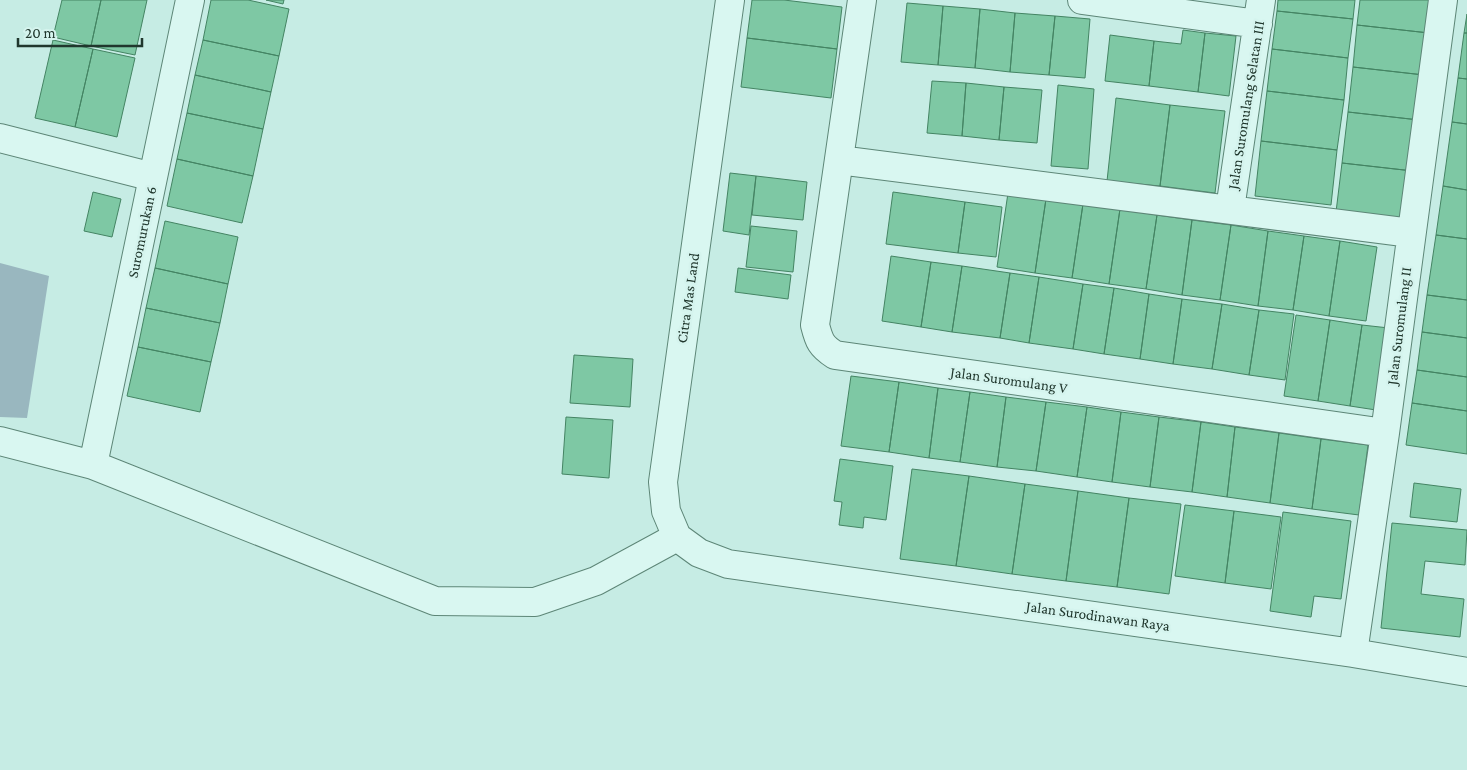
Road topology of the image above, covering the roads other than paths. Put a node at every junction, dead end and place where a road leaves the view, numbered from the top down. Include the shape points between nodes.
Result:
1 (190, 0) edge
2 (730, 0) edge
3 (862, 0) edge
4 (1082, 0) edge
5 (1443, 0) edge
6 (1260, 12) edge
7 (0, 138) edge
8 (839, 160) junction
9 (153, 177) junction
10 (1230, 210) junction
11 (1411, 233) junction
12 (1385, 433) junction
13 (0, 440) edge
14 (93, 465) junction
15 (677, 537) junction
16 (1353, 652) junction
17 (1467, 672) edge

1 - 9 street, Suromurukan 6
2 - 15 street, Citra Mas Land via 662,482 666,511
3 - 8 street, Jalan Suromulang V
4 - 6 street
5 - 11 street, Jalan Suromulang II
6 - 10 street, Jalan Suromulang Selatan III
7 - 9 street
8 - 10 street
8 - 12 street, Jalan Suromulang V via 815,325 824,347 835,355
9 - 14 street, Suromurukan 6
10 - 11 street
11 - 12 street, Jalan Suromulang II
12 - 16 street, Jalan Suromulang II
13 - 14 street
14 - 15 street via 435,601 535,602 596,581
15 - 16 street, Jalan Surodinawan Raya via 699,553 728,564
16 - 17 street, Jalan Surodinawan Raya

